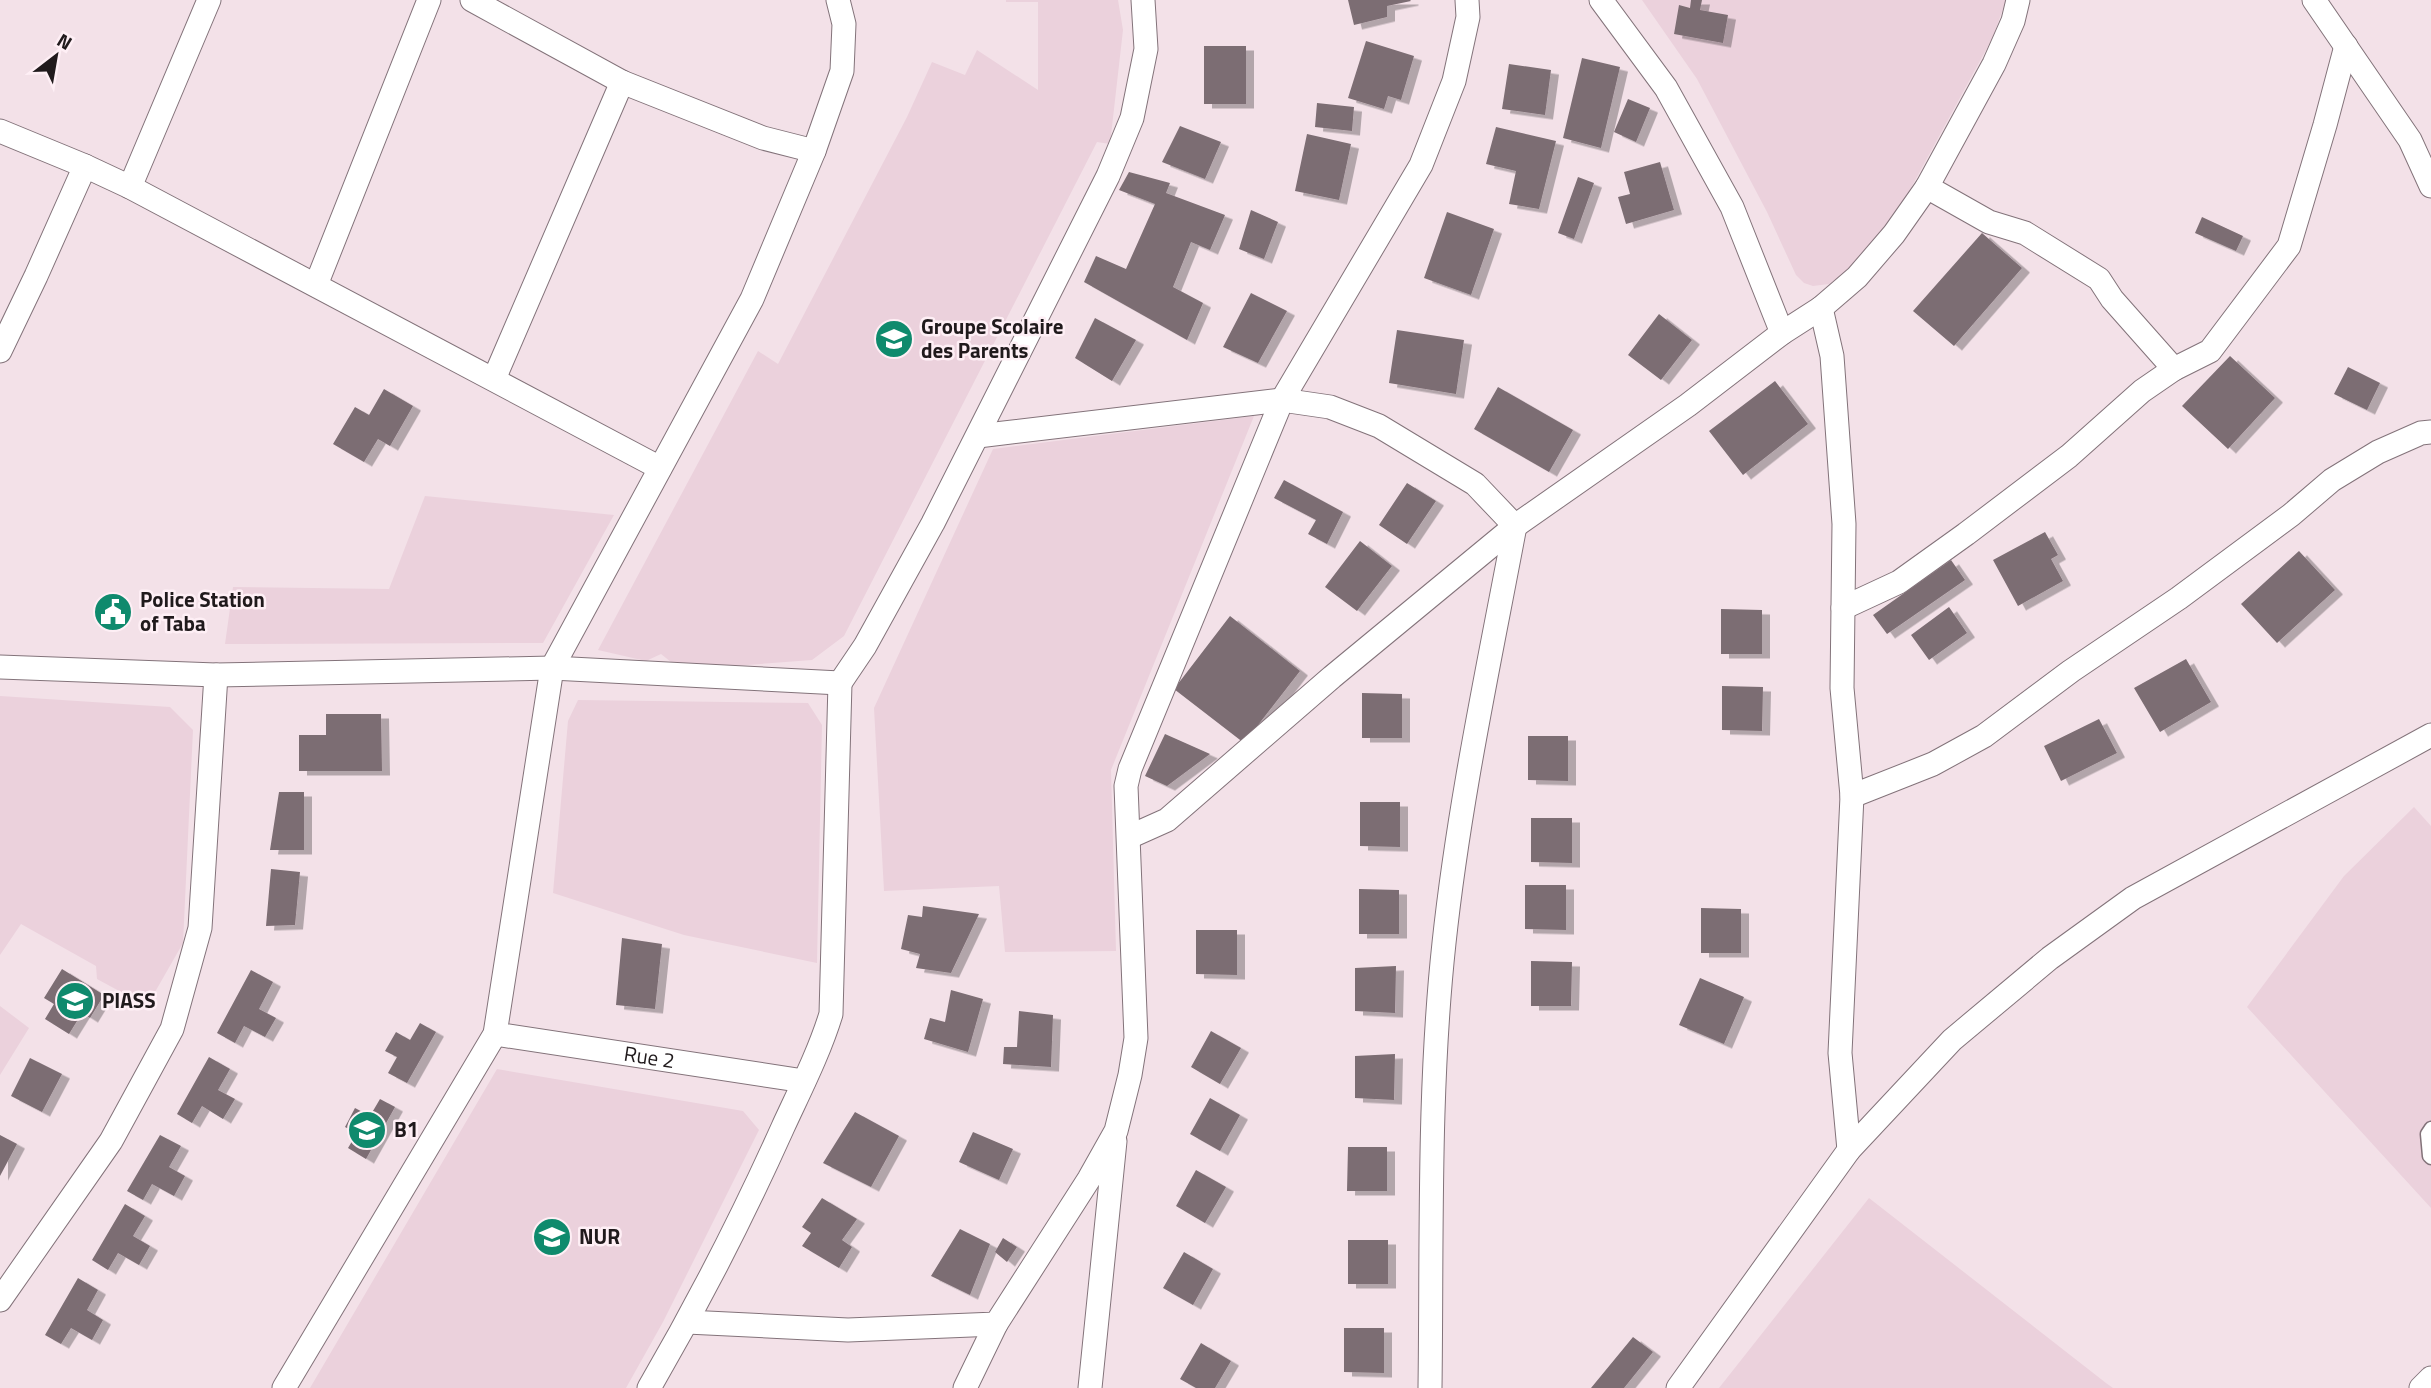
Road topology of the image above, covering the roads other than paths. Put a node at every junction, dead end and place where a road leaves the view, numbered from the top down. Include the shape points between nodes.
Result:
1 (209, 0) edge
2 (429, 0) edge
3 (472, 0) edge
4 (838, 0) edge
5 (1143, 0) edge
6 (1467, 0) edge
7 (1601, 0) edge
8 (2018, 0) edge
9 (2314, 0) edge
10 (2346, 46) junction
11 (622, 82) junction
12 (0, 131) edge
13 (814, 151) junction
14 (85, 166) junction
15 (2431, 186) edge
16 (130, 187) junction
17 (1927, 187) junction
18 (316, 285) junction
19 (1821, 308) junction
20 (1782, 332) junction
21 (0, 351) edge
22 (2174, 369) junction
23 (494, 379) junction
24 (1282, 400) junction
25 (2431, 432) edge
26 (978, 436) junction
27 (660, 468) junction
28 (1515, 526) junction
29 (1843, 608) junction
30 (0, 667) edge
31 (552, 668) junction
32 (216, 675) junction
33 (840, 683) junction
34 (2431, 736) edge
35 (1852, 796) junction
36 (1129, 837) junction
37 (495, 1034) junction
38 (804, 1081) junction
39 (2431, 1128) edge
40 (1116, 1131) junction
41 (1849, 1150) junction
42 (2431, 1158) edge
43 (0, 1300) edge
44 (687, 1322) junction
45 (996, 1324) junction
46 (2431, 1378) edge
47 (284, 1388) edge
48 (649, 1388) edge
49 (965, 1388) edge
50 (1090, 1388) edge
51 (1430, 1388) edge
52 (1678, 1388) edge
53 (2421, 1388) edge

1 - 16 street
2 - 18 street
3 - 11 street
4 - 13 street via 844,23 842,71
5 - 26 street via 1146,49 1132,118 1108,176
6 - 24 street via 1468,17 1454,81 1421,165
7 - 20 street via 1666,88 1726,195
8 - 17 street via 1994,64
9 - 10 street
10 - 15 street via 2410,140
10 - 22 street via 2289,246 2210,351
11 - 13 street via 763,138
11 - 23 street
12 - 14 street
13 - 27 street via 752,299
14 - 16 street
14 - 21 street
16 - 18 street
17 - 19 street via 1864,269
17 - 22 street via 1989,222 2025,233 2099,279
18 - 23 street
19 - 20 street
19 - 29 street via 1832,356 1844,524
20 - 28 street via 1688,405
22 - 29 street via 1966,534 1899,582
23 - 27 street
24 - 26 street
24 - 28 street via 1330,407 1379,426 1475,484
24 - 36 street via 1130,769 1126,786
25 - 35 street via 2378,452 2332,480 2179,598 1984,736 1933,764
26 - 33 street via 866,646
27 - 31 street
28 - 36 street via 1167,820
28 - 51 street via 1470,760 1444,944 1434,1096
29 - 35 street via 1842,688
30 - 32 street
31 - 32 street
31 - 33 street
31 - 37 street
32 - 43 street via 200,928 172,1029 111,1141
33 - 38 street via 831,1014
34 - 41 street via 2133,898 2050,958 1952,1041
35 - 41 street via 1840,1053
36 - 40 street via 1136,1038
37 - 38 street, Rue 2
37 - 47 street
38 - 44 street
39 - 42 lane via 2427,1134
40 - 45 street
40 - 50 street
41 - 52 street
44 - 45 street via 848,1330
44 - 48 street
45 - 49 street
46 - 53 street

